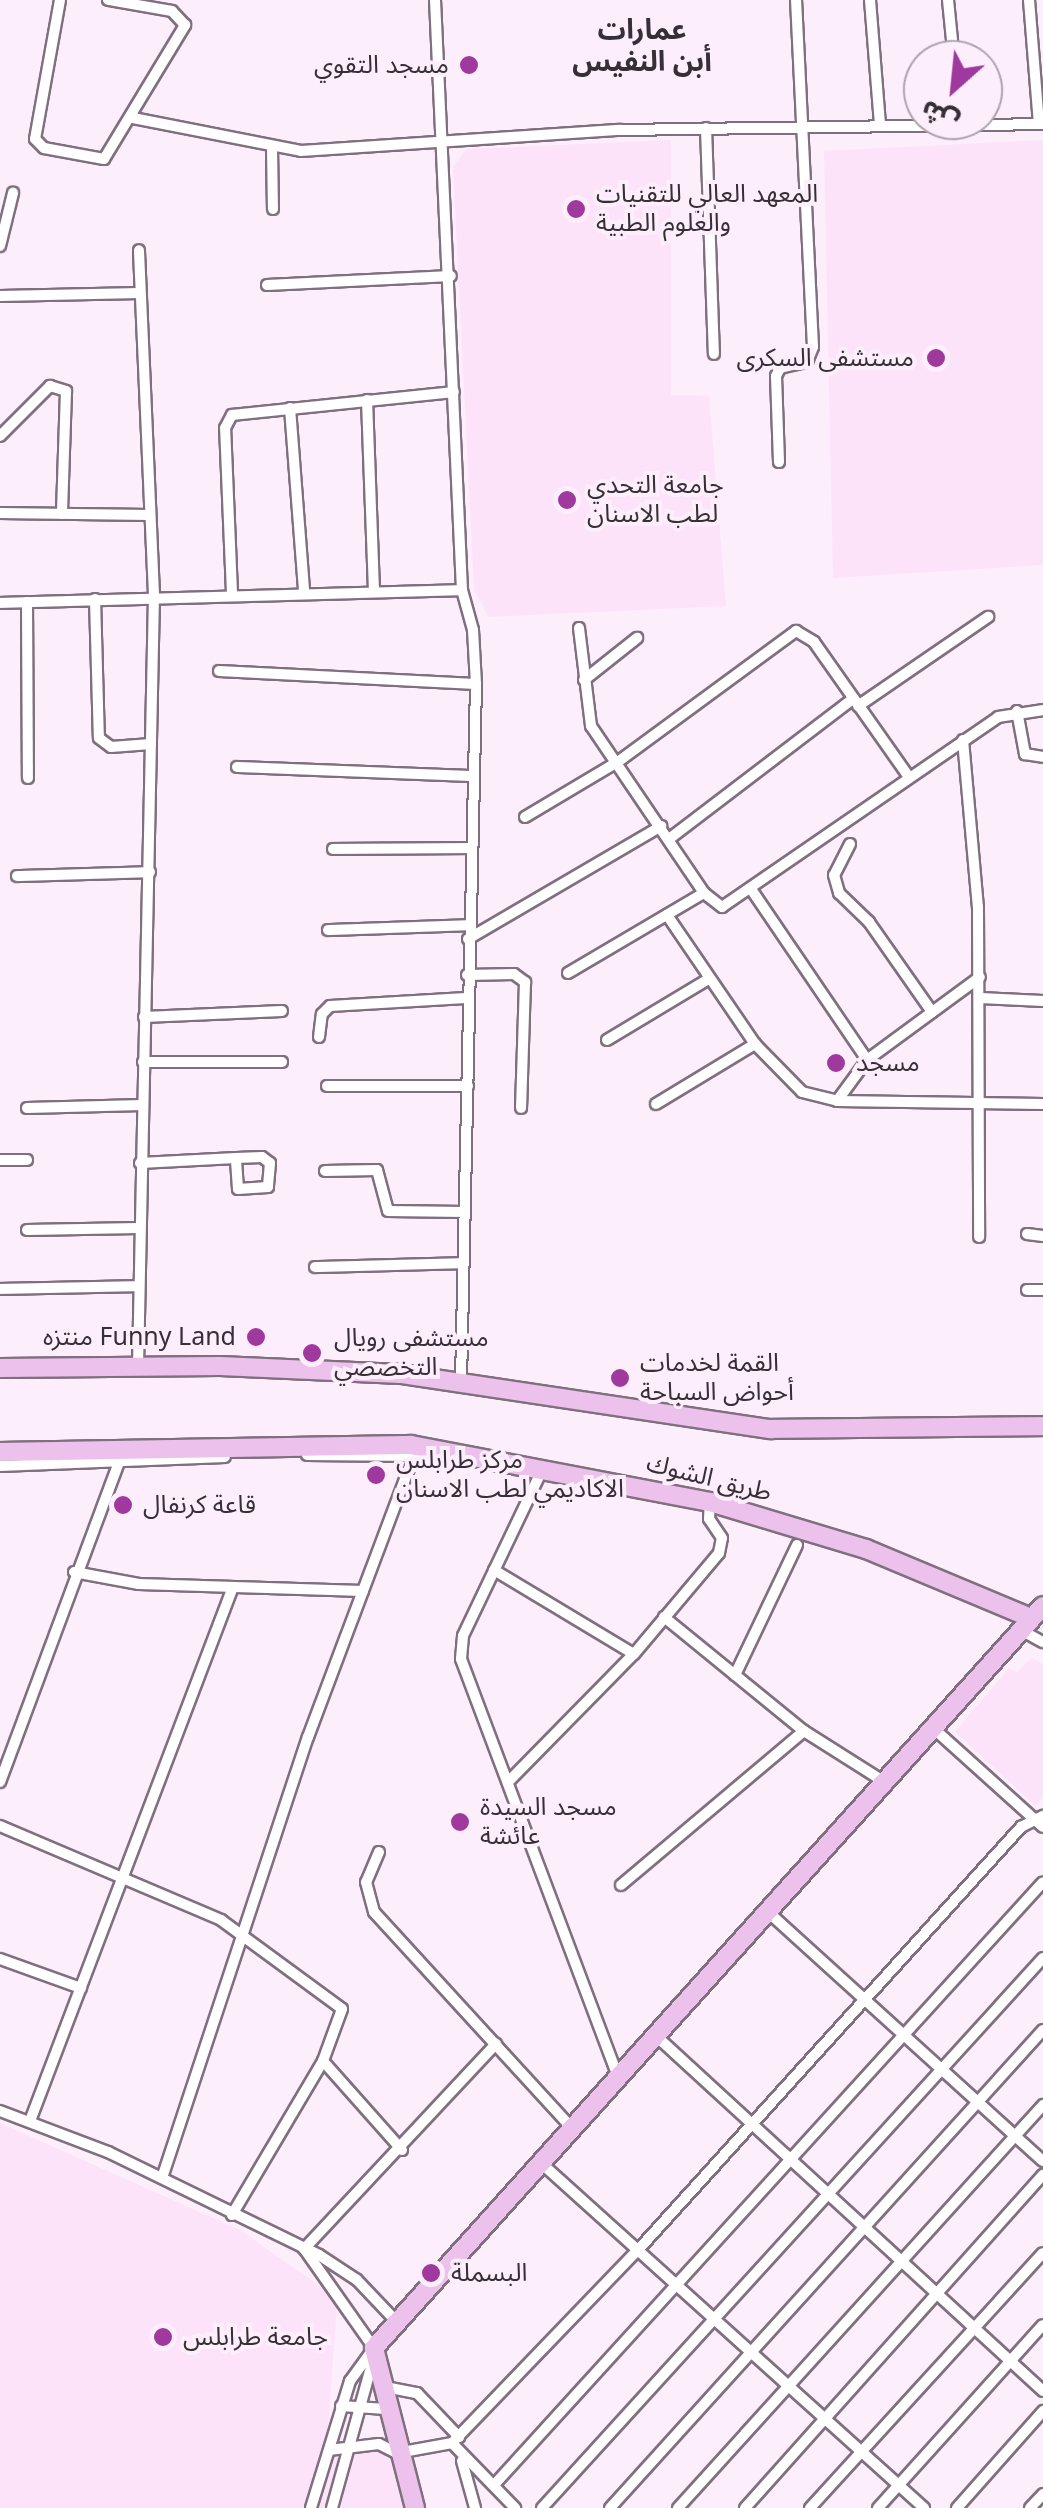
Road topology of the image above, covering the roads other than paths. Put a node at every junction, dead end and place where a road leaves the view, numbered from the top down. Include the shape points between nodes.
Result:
1 (60, 0) edge
2 (108, 0) edge
3 (435, 0) edge
4 (796, 0) edge
5 (870, 0) edge
6 (948, 0) edge
7 (1029, 0) edge
8 (952, 40) edge
9 (133, 118) junction
10 (880, 124) junction
11 (903, 124) edge
12 (1003, 124) edge
13 (1041, 124) edge
14 (803, 125) junction
15 (706, 128) junction
16 (442, 141) junction
17 (272, 148) junction
18 (13, 193) dead end
19 (273, 210) dead end
20 (0, 246) edge
21 (139, 250) dead end
22 (452, 276) junction
23 (266, 285) dead end
24 (140, 292) junction
25 (0, 296) edge
26 (714, 354) dead end
27 (454, 392) junction
28 (367, 400) junction
29 (290, 408) junction
30 (0, 436) edge
31 (779, 462) dead end
32 (0, 513) edge
33 (62, 514) junction
34 (149, 515) junction
35 (374, 589) junction
36 (462, 590) junction
37 (304, 592) junction
38 (232, 593) junction
39 (154, 596) junction
40 (95, 599) junction
41 (0, 602) edge
42 (27, 602) junction
43 (988, 617) dead end
44 (579, 628) dead end
45 (637, 638) dead end
46 (219, 671) dead end
47 (584, 680) junction
48 (476, 684) junction
49 (855, 702) junction
50 (1043, 710) edge
51 (1017, 711) junction
52 (964, 740) junction
53 (151, 744) junction
54 (1043, 757) edge
55 (620, 762) junction
56 (237, 767) dead end
57 (472, 776) junction
58 (909, 776) junction
59 (28, 778) dead end
60 (525, 817) dead end
61 (661, 826) junction
62 (669, 838) junction
63 (850, 844) dead end
64 (470, 848) junction
65 (333, 849) dead end
66 (150, 872) junction
67 (17, 876) dead end
68 (752, 889) junction
69 (704, 893) junction
70 (667, 914) junction
71 (468, 926) junction
72 (328, 930) dead end
73 (468, 940) junction
74 (568, 973) dead end
75 (466, 975) junction
76 (980, 977) junction
77 (707, 980) junction
78 (466, 998) junction
79 (980, 998) junction
80 (1043, 1001) edge
81 (282, 1011) dead end
82 (932, 1012) junction
83 (144, 1017) junction
84 (320, 1037) dead end
85 (607, 1040) dead end
86 (755, 1044) junction
87 (868, 1060) junction
88 (143, 1062) junction
89 (282, 1062) dead end
90 (327, 1086) dead end
91 (468, 1086) junction
92 (981, 1101) junction
93 (837, 1102) junction
94 (656, 1104) dead end
95 (1043, 1104) edge
96 (142, 1105) junction
97 (26, 1108) dead end
98 (521, 1108) dead end
99 (236, 1158) dead end
100 (0, 1160) edge
101 (27, 1160) dead end
102 (140, 1163) junction
103 (325, 1170) dead end
104 (465, 1212) junction
105 (139, 1228) junction
106 (27, 1230) dead end
107 (1027, 1234) dead end
108 (1043, 1236) edge
109 (980, 1237) dead end
110 (463, 1263) junction
111 (315, 1267) dead end
112 (139, 1286) junction
113 (0, 1289) edge
114 (1026, 1290) dead end
115 (1043, 1290) edge
116 (138, 1366) junction
117 (0, 1368) edge
118 (461, 1381) junction
119 (1043, 1426) edge
120 (417, 1451) junction
121 (0, 1452) edge
122 (122, 1455) junction
123 (0, 1466) edge
124 (543, 1468) junction
125 (710, 1502) junction
126 (797, 1545) dead end
127 (494, 1570) junction
128 (74, 1572) junction
129 (233, 1586) junction
130 (363, 1590) junction
131 (664, 1616) junction
132 (1035, 1619) edge
133 (1043, 1642) edge
134 (634, 1654) junction
135 (735, 1675) junction
136 (932, 1727) junction
137 (804, 1731) junction
138 (4, 1760) edge
139 (882, 1781) junction
140 (0, 1782) edge
141 (508, 1782) junction
142 (1040, 1821) edge
143 (0, 1826) edge
144 (379, 1852) dead end
145 (123, 1877) junction
146 (1043, 1882) edge
147 (622, 1885) dead end
148 (766, 1911) junction
149 (244, 1932) junction
150 (1043, 1958) edge
151 (0, 1959) edge
152 (81, 1988) junction
153 (862, 1998) junction
154 (1043, 2030) edge
155 (654, 2034) junction
156 (904, 2035) junction
157 (496, 2044) junction
158 (323, 2061) junction
159 (942, 2070) junction
160 (617, 2074) junction
161 (978, 2102) junction
162 (1043, 2105) edge
163 (0, 2111) edge
164 (30, 2121) junction
165 (750, 2123) junction
166 (571, 2127) junction
167 (1016, 2136) junction
168 (402, 2150) junction
169 (539, 2161) junction
170 (792, 2161) junction
171 (1043, 2161) edge
172 (1043, 2175) edge
173 (162, 2178) junction
174 (828, 2194) junction
175 (232, 2215) junction
176 (864, 2227) junction
177 (304, 2249) junction
178 (638, 2250) junction
179 (1043, 2254) edge
180 (900, 2260) junction
181 (677, 2286) junction
182 (938, 2294) junction
183 (396, 2320) junction
184 (715, 2320) junction
185 (1043, 2325) edge
186 (974, 2328) junction
187 (751, 2352) junction
188 (374, 2354) junction
189 (1010, 2361) junction
190 (380, 2386) junction
191 (790, 2387) junction
192 (1043, 2390) edge
193 (340, 2406) junction
194 (361, 2406) junction
195 (386, 2409) junction
196 (1043, 2411) edge
197 (826, 2420) junction
198 (455, 2440) junction
199 (350, 2446) junction
200 (328, 2450) junction
201 (861, 2452) junction
202 (397, 2453) junction
203 (462, 2460) junction
204 (494, 2485) junction
205 (898, 2485) junction
206 (1043, 2494) edge
207 (311, 2508) edge
208 (332, 2508) edge
209 (414, 2508) edge
210 (475, 2508) edge
211 (515, 2508) edge
212 (542, 2508) edge
213 (610, 2508) edge
214 (678, 2508) edge
215 (745, 2508) edge
216 (810, 2508) edge
217 (878, 2508) edge
218 (924, 2508) edge
219 (957, 2508) edge
220 (1030, 2508) edge

1 - 9 street via 36,142 107,158
2 - 9 street via 172,11 185,21
3 - 16 street
4 - 14 street
5 - 10 street
6 - 8 street
7 - 13 street
9 - 17 street
10 - 11 street
10 - 14 street
12 - 13 street
14 - 15 street
14 - 31 street via 813,347 807,362 780,368 776,376
15 - 16 street
15 - 26 street
16 - 17 street
16 - 22 street
17 - 19 street
18 - 20 street
21 - 24 street
22 - 23 street
22 - 27 street
24 - 25 street
24 - 34 street
27 - 28 street
27 - 36 street
28 - 29 street
28 - 35 street
29 - 37 street
29 - 38 street via 238,412 228,421
30 - 33 street via 50,386 66,391
32 - 33 street
33 - 34 street
34 - 39 street
35 - 36 street
35 - 37 street
36 - 48 street
37 - 38 street
38 - 39 street
39 - 40 street
39 - 53 street
40 - 42 street
40 - 53 street via 99,738 112,746
41 - 42 street
42 - 59 street
43 - 49 street
44 - 47 street
45 - 47 street
46 - 48 street
47 - 55 street via 591,726
48 - 57 street
49 - 55 street via 814,642 796,632
49 - 58 street
49 - 62 street
50 - 51 street
51 - 52 street
51 - 54 street via 1025,754
52 - 58 street
52 - 76 street
53 - 66 street
55 - 60 street
55 - 61 street
56 - 57 street
57 - 64 street
58 - 68 street
61 - 62 street
61 - 73 street
62 - 69 street
63 - 82 street via 834,875 839,893
64 - 65 street
64 - 71 street
66 - 67 street
66 - 83 street
68 - 69 street via 722,907
68 - 87 street
69 - 70 street
70 - 74 street
70 - 77 street
71 - 72 street
71 - 73 street
73 - 75 street
75 - 78 street
75 - 98 street via 514,974 525,982
76 - 79 street
76 - 82 street
77 - 85 street
77 - 86 street
78 - 84 street via 330,1006 322,1014
78 - 91 street
79 - 80 street
79 - 92 street
81 - 83 street
82 - 87 street
83 - 88 street
86 - 93 street via 802,1092
86 - 94 street
87 - 93 street
88 - 89 street
88 - 96 street
90 - 91 street
91 - 104 street
92 - 93 street
92 - 95 street
92 - 109 street
96 - 97 street
96 - 102 street
99 - 102 street
100 - 101 street
102 - 105 street
103 - 104 street via 377,1170 388,1210
104 - 110 street
105 - 106 street
105 - 112 street
107 - 108 street
110 - 111 street
110 - 118 street
112 - 113 street
112 - 116 street
114 - 115 street
116 - 117 main road, طريق الشوك
116 - 118 main road, طريق الشوك
118 - 119 main road, طريق الشوك via 749,1427 860,1418
120 - 122 main road, طريق الشوك
120 - 124 main road, طريق الشوك
120 - 130 street
121 - 122 main road, طريق الشوك
122 - 123 street
122 - 128 street
124 - 125 main road, طريق الشوك
124 - 127 street
125 - 131 street via 709,1519 722,1546
125 - 132 main road, طريق الشوك via 866,1550
126 - 135 street
127 - 134 street
127 - 141 street via 460,1651
128 - 129 street via 139,1584
128 - 138 street
129 - 130 street
129 - 145 street
130 - 149 street
131 - 134 street
131 - 135 street
132 - 133 street
132 - 136 main road
134 - 141 street
135 - 137 street
136 - 139 main road
136 - 142 street
137 - 139 street
137 - 147 street
138 - 140 street
139 - 148 main road
141 - 160 street
142 - 153 street
143 - 145 street
144 - 157 street via 366,1882 374,1912
145 - 149 street
145 - 152 street
146 - 156 street
148 - 153 street
148 - 155 main road
149 - 158 street via 342,2009
149 - 173 street
150 - 159 street
151 - 152 street
152 - 164 street
153 - 156 street
153 - 165 street
154 - 161 street
155 - 160 main road
155 - 165 street
156 - 159 street
156 - 170 street
157 - 166 street
157 - 168 street
158 - 168 street
158 - 175 street
159 - 161 street
159 - 174 street
160 - 166 main road
161 - 167 street
161 - 176 street
162 - 167 street
163 - 164 street
164 - 173 street
165 - 170 street
165 - 178 street
166 - 169 main road
167 - 171 street
167 - 180 street
168 - 177 street
169 - 178 street
169 - 183 main road
170 - 174 street
170 - 181 street
172 - 182 street
173 - 175 street
174 - 176 street
174 - 184 street
175 - 177 street
176 - 180 street
176 - 187 street
177 - 183 street via 357,2280
177 - 188 street
178 - 181 street
178 - 198 street
179 - 186 street
180 - 182 street
180 - 191 street
181 - 184 street
181 - 204 street
182 - 186 street
182 - 197 street
183 - 188 main road
184 - 187 street
184 - 212 street
185 - 189 street
186 - 189 street
186 - 201 street
187 - 191 street
187 - 213 street
188 - 190 main road
188 - 193 street
188 - 194 street
189 - 192 street
189 - 205 street
190 - 195 main road
190 - 198 street via 417,2393
191 - 197 street
191 - 214 street
193 - 194 street
193 - 200 street
194 - 195 street
194 - 199 street
195 - 202 main road
196 - 219 street
197 - 201 street
197 - 215 street
198 - 202 street
198 - 203 street
199 - 200 street
199 - 202 street via 379,2444
199 - 208 street
200 - 207 street
201 - 205 street
201 - 216 street
202 - 209 main road
203 - 204 street
203 - 210 street
204 - 211 street
205 - 217 street
205 - 218 street
206 - 220 street

